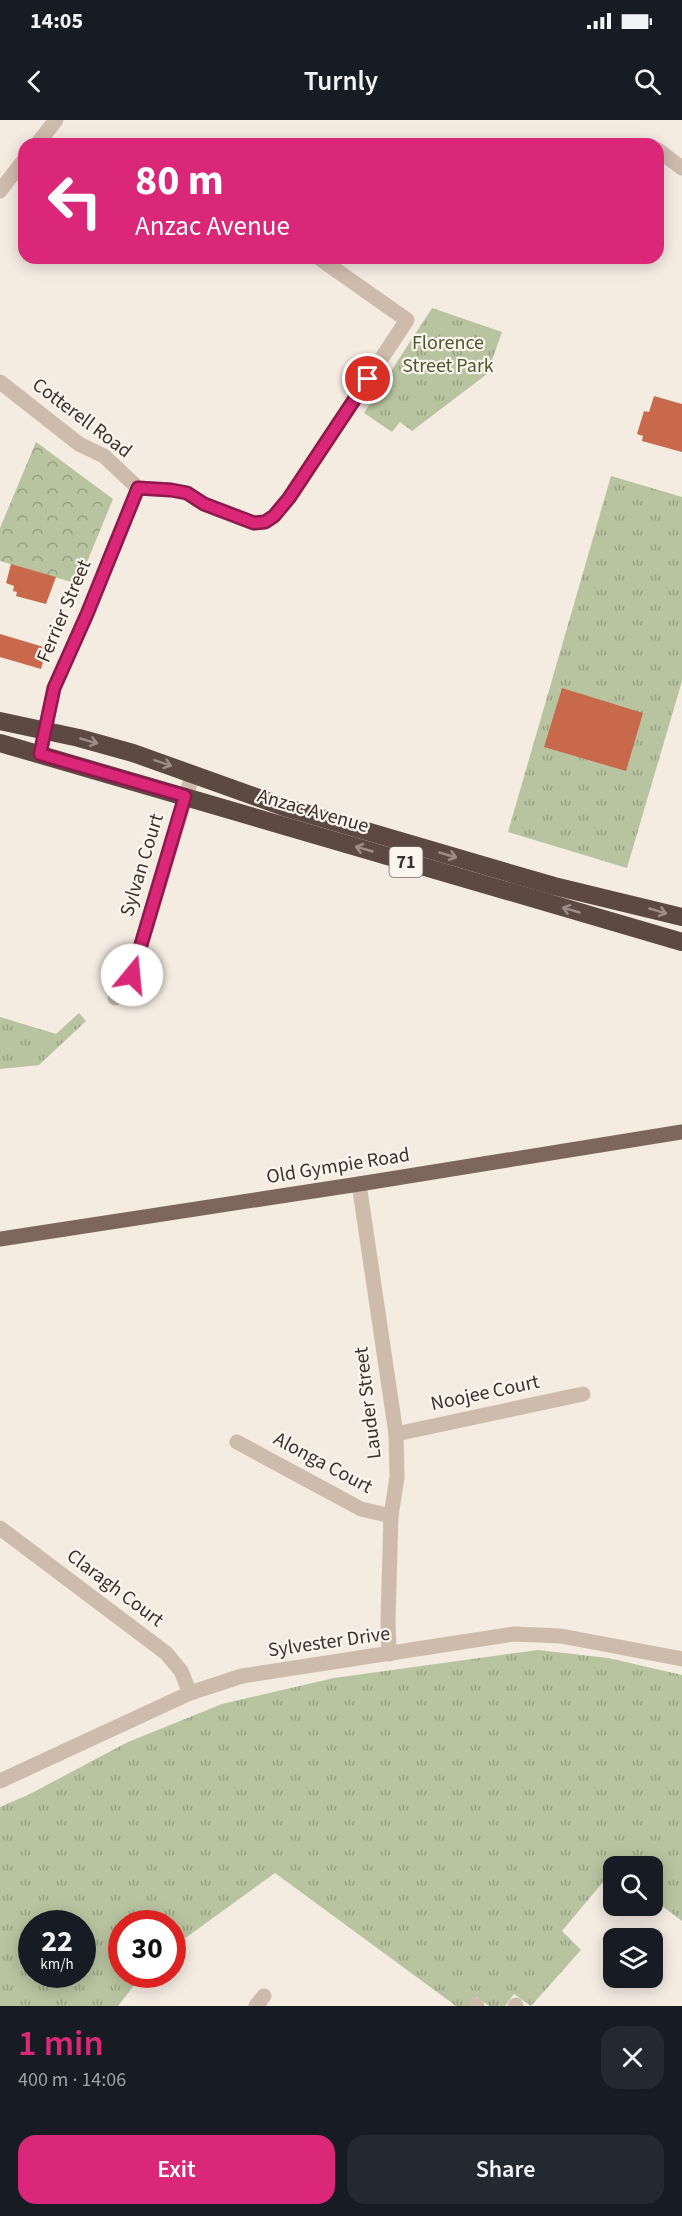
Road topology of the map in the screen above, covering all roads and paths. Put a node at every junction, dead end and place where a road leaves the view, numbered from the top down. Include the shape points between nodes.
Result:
1 (56, 120) edge
2 (42, 138) edge
3 (664, 154) edge
4 (18, 168) edge
5 (682, 168) edge
6 (0, 191) edge
7 (328, 264) edge
8 (0, 382) edge
9 (138, 488) junction
10 (0, 721) edge
11 (44, 731) junction
12 (0, 742) edge
13 (40, 754) junction
14 (192, 774) junction
15 (185, 796) junction
16 (634, 904) junction
17 (682, 917) edge
18 (627, 927) junction
19 (682, 942) edge
20 (115, 998) dead end
21 (682, 1132) edge
22 (359, 1184) junction
23 (0, 1239) edge
24 (583, 1394) dead end
25 (396, 1434) junction
26 (237, 1442) dead end
27 (391, 1516) junction
28 (0, 1528) edge
29 (389, 1654) junction
30 (682, 1659) edge
31 (190, 1694) junction
32 (0, 1781) edge

1 - 2 street
3 - 5 street
4 - 6 street
7 - 9 street via 407,320 274,516 254,523 204,504 187,493
8 - 9 street, Cotterell Road via 79,444 104,456
9 - 11 street, Ferrier Street via 54,688
10 - 11 highway, Anzac Avenue / 71
11 - 13 street, Ferrier Street
11 -> 14 highway, Anzac Avenue / 71 via 133,753
12 - 13 highway, Anzac Avenue / 71
13 - 15 highway, Anzac Avenue / 71
14 - 15 street, Sylvan Court
14 -> 16 highway, Anzac Avenue / 71 via 306,813 554,886
18 -> 15 highway, Anzac Avenue / 71
15 - 20 street, Sylvan Court via 132,975
16 -> 17 highway, Anzac Avenue / 71
16 - 18 highway
18 - 19 highway, Anzac Avenue / 71
21 - 22 main road, Old Gympie Road
22 - 23 main road, Old Gympie Road
22 - 25 street, Lauder Street
24 - 25 street, Noojee Court
25 - 27 street, Lauder Street via 397,1478
26 - 27 street, Alonga Court via 361,1509
27 - 29 street, Lauder Street
28 - 31 street, Claragh Court via 166,1653 181,1671
29 - 30 street, Sylvester Drive via 514,1635 561,1636
29 - 31 street, Sylvester Drive via 242,1676
31 - 32 street, Sylvester Drive

